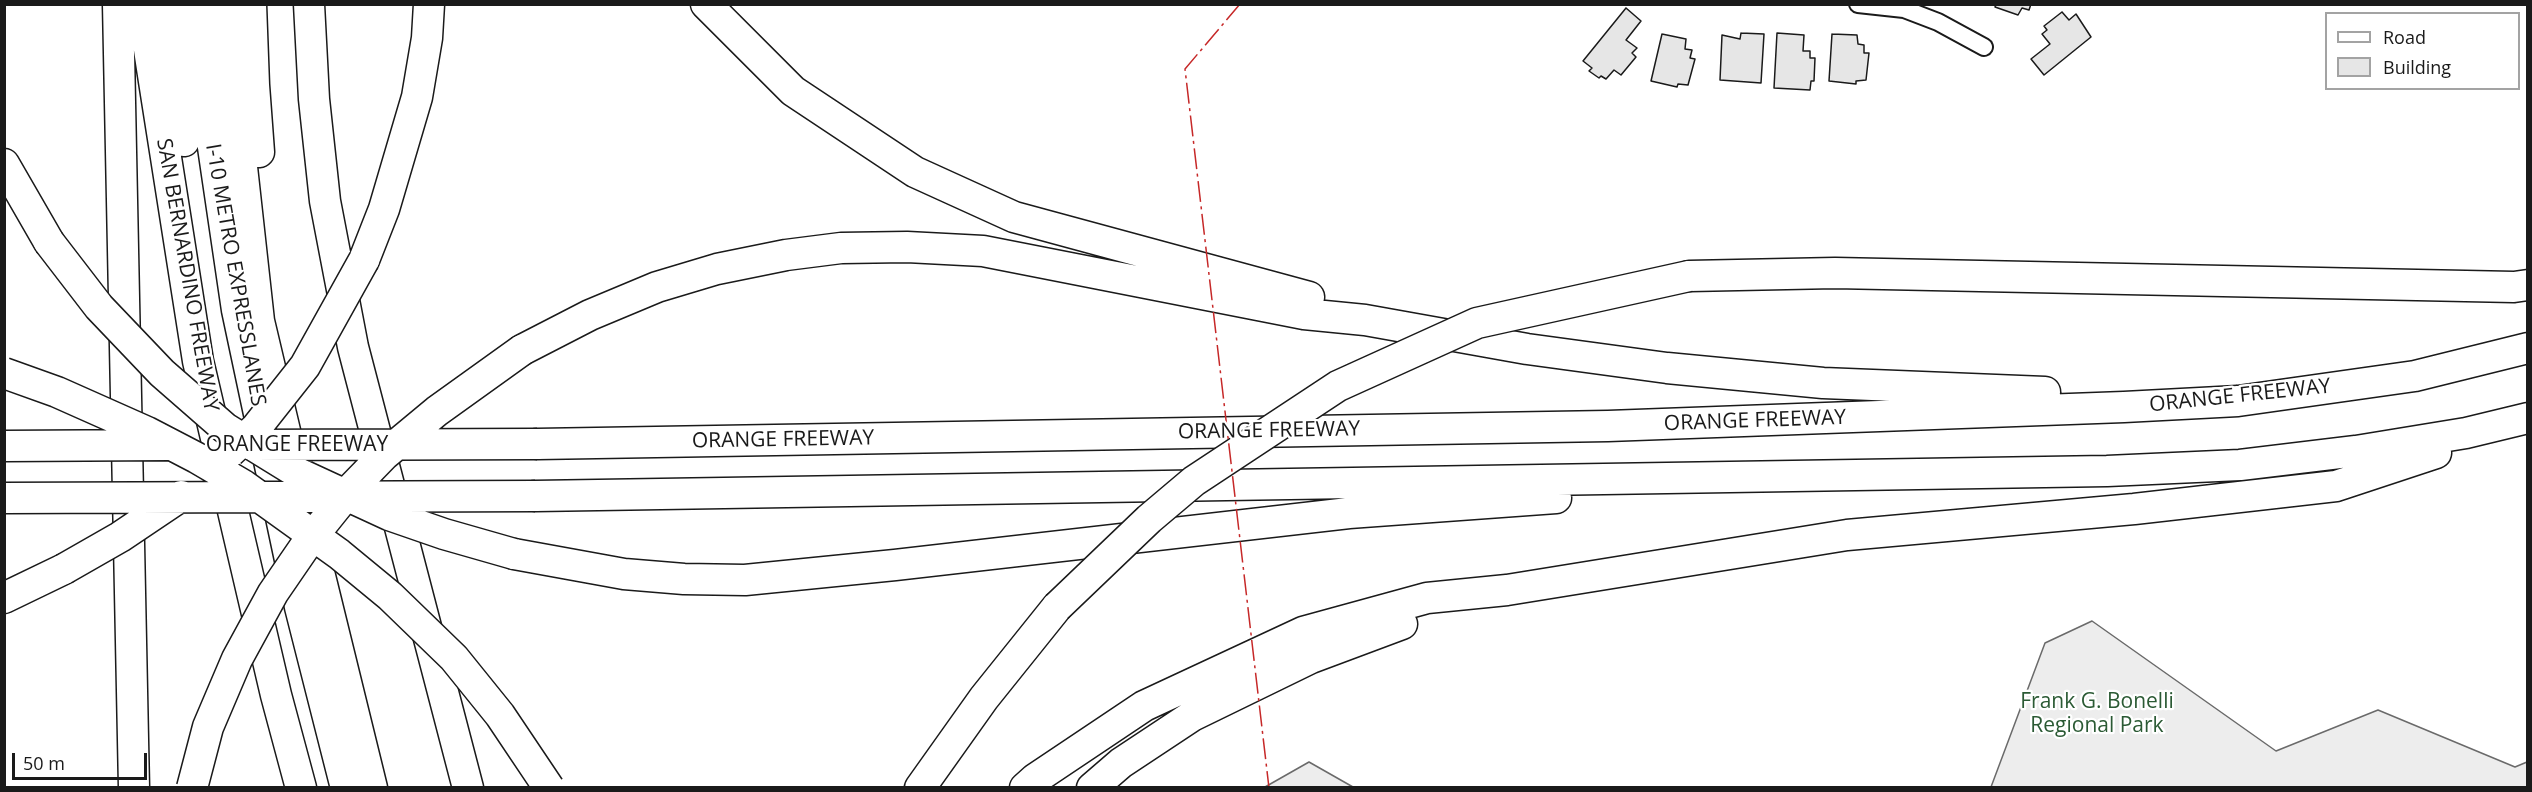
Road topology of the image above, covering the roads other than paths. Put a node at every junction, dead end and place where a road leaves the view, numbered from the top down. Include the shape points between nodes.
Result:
1 (118, 4) edge
2 (144, 4) edge
3 (169, 4) edge
4 (198, 4) edge
5 (224, 4) edge
6 (251, 4) edge
7 (309, 4) edge
8 (429, 4) edge
9 (706, 4) edge
10 (1858, 4) edge
11 (1984, 47) dead end
12 (4, 164) edge
13 (2528, 285) edge
14 (1365, 320) junction
15 (259, 321) junction
16 (2528, 348) edge
17 (4, 373) edge
18 (207, 401) junction
19 (2124, 407) junction
20 (2528, 418) edge
21 (2528, 424) edge
22 (4, 446) edge
23 (1753, 478) junction
24 (4, 498) edge
25 (1508, 590) junction
26 (4, 598) edge
27 (134, 788) edge
28 (192, 788) edge
29 (301, 788) edge
30 (346, 788) edge
31 (372, 788) edge
32 (468, 788) edge
33 (549, 788) edge
34 (920, 788) edge
35 (1025, 788) edge
36 (1092, 788) edge

1 - 27 highway
2 - 18 highway, SAN BERNARDINO FREEWAY
3 - 18 highway, I-10 METRO EXPRESSLANES via 191,200 217,352
4 - 30 highway, I-10 METRO EXPRESSLANES via 208,113 237,310 300,607
5 - 15 highway
6 - 15 highway via 254,85 271,254
7 - 32 highway via 325,201 353,347
8 - 26 highway, bridge via 417,97 392,187 364,260 305,366 256,429 183,494 120,537
9 - 14 highway via 793,91 915,172 1014,217 1302,294
10 - 11 street via 1904,9
12 - 23 highway, bridge via 49,242 99,307 162,373 225,428 298,473 388,515 514,554 624,574 745,580 1349,513 1512,503
13 - 34 highway, bridge via 1835,273 1689,276 1477,323 1338,386 1194,481 1057,607 984,698
14 - 19 highway via 1527,349 1667,368 1822,383 2049,393
14 - 28 highway, bridge via 1304,314 983,251 841,248 717,268 657,287 522,350 437,411 384,455 349,491 273,593 237,659 208,728
15 - 31 highway
16 - 19 highway, ORANGE FREEWAY via 2415,376 2238,401
17 - 33 highway, bridge via 57,392 196,458 243,485 339,554 390,596 454,658 500,715
18 - 29 highway, SAN BERNARDINO FREEWAY
19 - 22 highway, ORANGE FREEWAY, bridge via 1596,426 537,444
20 - 23 highway via 2356,451 2240,465
21 - 25 highway via 2336,486 1847,535
23 - 24 highway, bridge via 535,496
25 - 35 highway via 1427,598 1303,632 1144,706
25 - 36 highway via 1311,658 1192,716 1121,763

